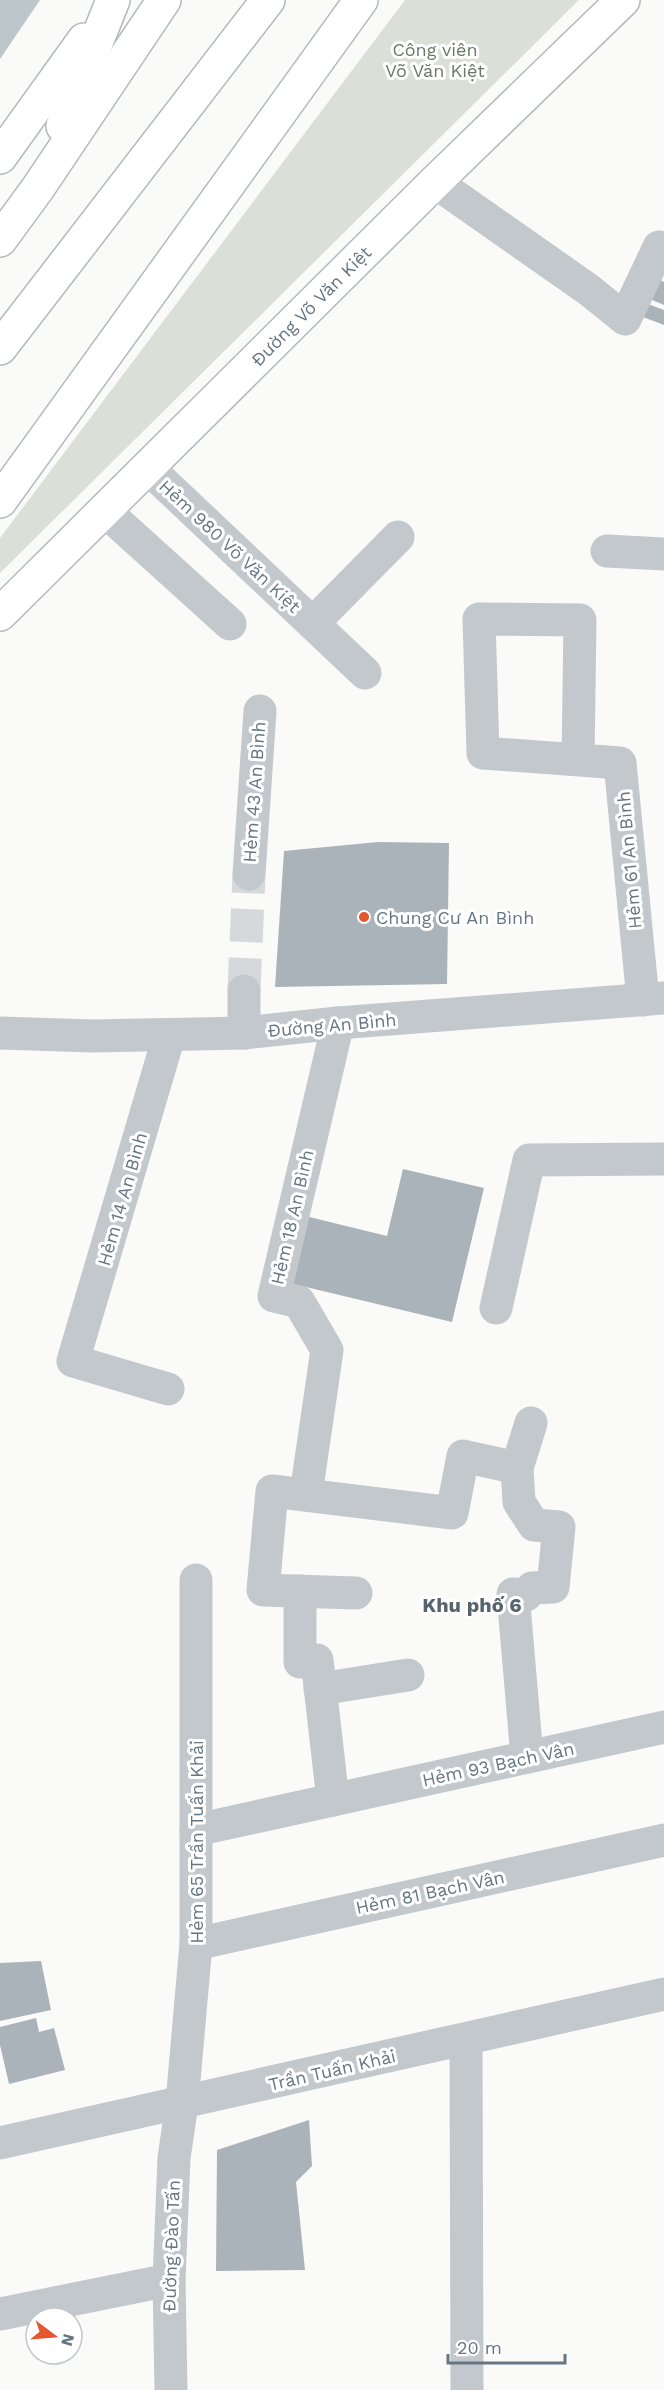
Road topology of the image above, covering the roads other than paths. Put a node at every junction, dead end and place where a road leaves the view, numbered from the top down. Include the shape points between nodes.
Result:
1 (113, 0) edge
2 (164, 0) edge
3 (268, 0) edge
4 (361, 0) edge
5 (623, 0) edge
6 (0, 157) edge
7 (435, 182) junction
8 (38, 188) junction
9 (0, 240) edge
10 (659, 247) dead end
11 (0, 348) edge
12 (148, 468) junction
13 (0, 501) edge
14 (105, 511) junction
15 (398, 537) dead end
16 (607, 551) dead end
17 (664, 554) edge
18 (0, 614) edge
19 (313, 623) junction
20 (230, 624) dead end
21 (365, 673) dead end
22 (260, 711) dead end
23 (578, 759) junction
24 (249, 874) tunnel mouth
25 (244, 991) tunnel mouth
26 (654, 999) edge
27 (338, 1023) junction
28 (0, 1033) edge
29 (244, 1033) junction
30 (169, 1036) junction
31 (664, 1159) edge
32 (496, 1308) dead end
33 (168, 1389) dead end
34 (531, 1423) dead end
35 (517, 1468) junction
36 (306, 1494) junction
37 (196, 1580) dead end
38 (300, 1591) junction
39 (356, 1593) dead end
40 (408, 1676) dead end
41 (320, 1689) junction
42 (664, 1727) edge
43 (527, 1757) junction
44 (333, 1800) junction
45 (196, 1830) junction
46 (664, 1840) edge
47 (196, 1944) junction
48 (664, 1994) edge
49 (466, 2040) junction
50 (182, 2103) junction
51 (0, 2143) edge
52 (169, 2280) junction
53 (0, 2314) edge
54 (171, 2390) edge
55 (468, 2390) edge

1 - 6 highway
1 - 8 highway
2 - 8 highway
3 - 11 highway
4 - 13 highway
5 - 7 highway, Đường Võ Văn Kiệt
7 - 10 street via 625,319
7 - 12 highway, Đường Võ Văn Kiệt
8 - 9 highway
12 - 14 highway, Đường Võ Văn Kiệt
12 - 19 street, Hẻm 980 Võ Văn Kiệt
14 - 18 highway, Đường Võ Văn Kiệt
14 - 20 street
15 - 19 street, Hẻm 980 Võ Văn Kiệt
16 - 17 street
19 - 21 street, Hẻm 980 Võ Văn Kiệt
22 - 24 street, Hẻm 43 An Bình
23 - 23 street, Hẻm 61 An Bình via 580,620 479,619 483,753
23 - 26 street, Hẻm 61 An Bình via 620,763
25 - 29 street
26 - 27 street, Đường An Bình
27 - 29 street, Đường An Bình
27 - 36 street, Hẻm 18 An Bình via 274,1296 299,1302 327,1350
28 - 30 street, Đường An Bình
29 - 30 street, Đường An Bình
30 - 33 street, Hẻm 14 An Bình via 74,1361
31 - 32 street via 529,1160
34 - 35 street
35 - 36 street via 463,1456 452,1513
35 - 43 street via 519,1502 534,1525 559,1527 553,1587 531,1588 526,1595 513,1594
36 - 38 street via 272,1491 263,1590
37 - 45 street, Hẻm 65 Trần Tuấn Khải
38 - 39 street
38 - 41 street via 300,1662 317,1660
40 - 41 street
41 - 44 street
42 - 43 street, Hẻm 93 Bạch Vân
43 - 44 street, Hẻm 93 Bạch Vân
44 - 45 street, Hẻm 93 Bạch Vân
45 - 47 street, Hẻm 65 Trần Tuấn Khải
46 - 47 street, Hẻm 81 Bạch Vân
47 - 50 street, Hẻm 65 Trần Tuấn Khải
48 - 49 street, Trần Tuấn Khải
49 - 50 street, Trần Tuấn Khải
49 - 55 street
50 - 51 street, Trần Tuấn Khải
50 - 52 street, Đường Đào Tấn via 174,2158
52 - 53 street
52 - 54 street, Đường Đào Tấn

